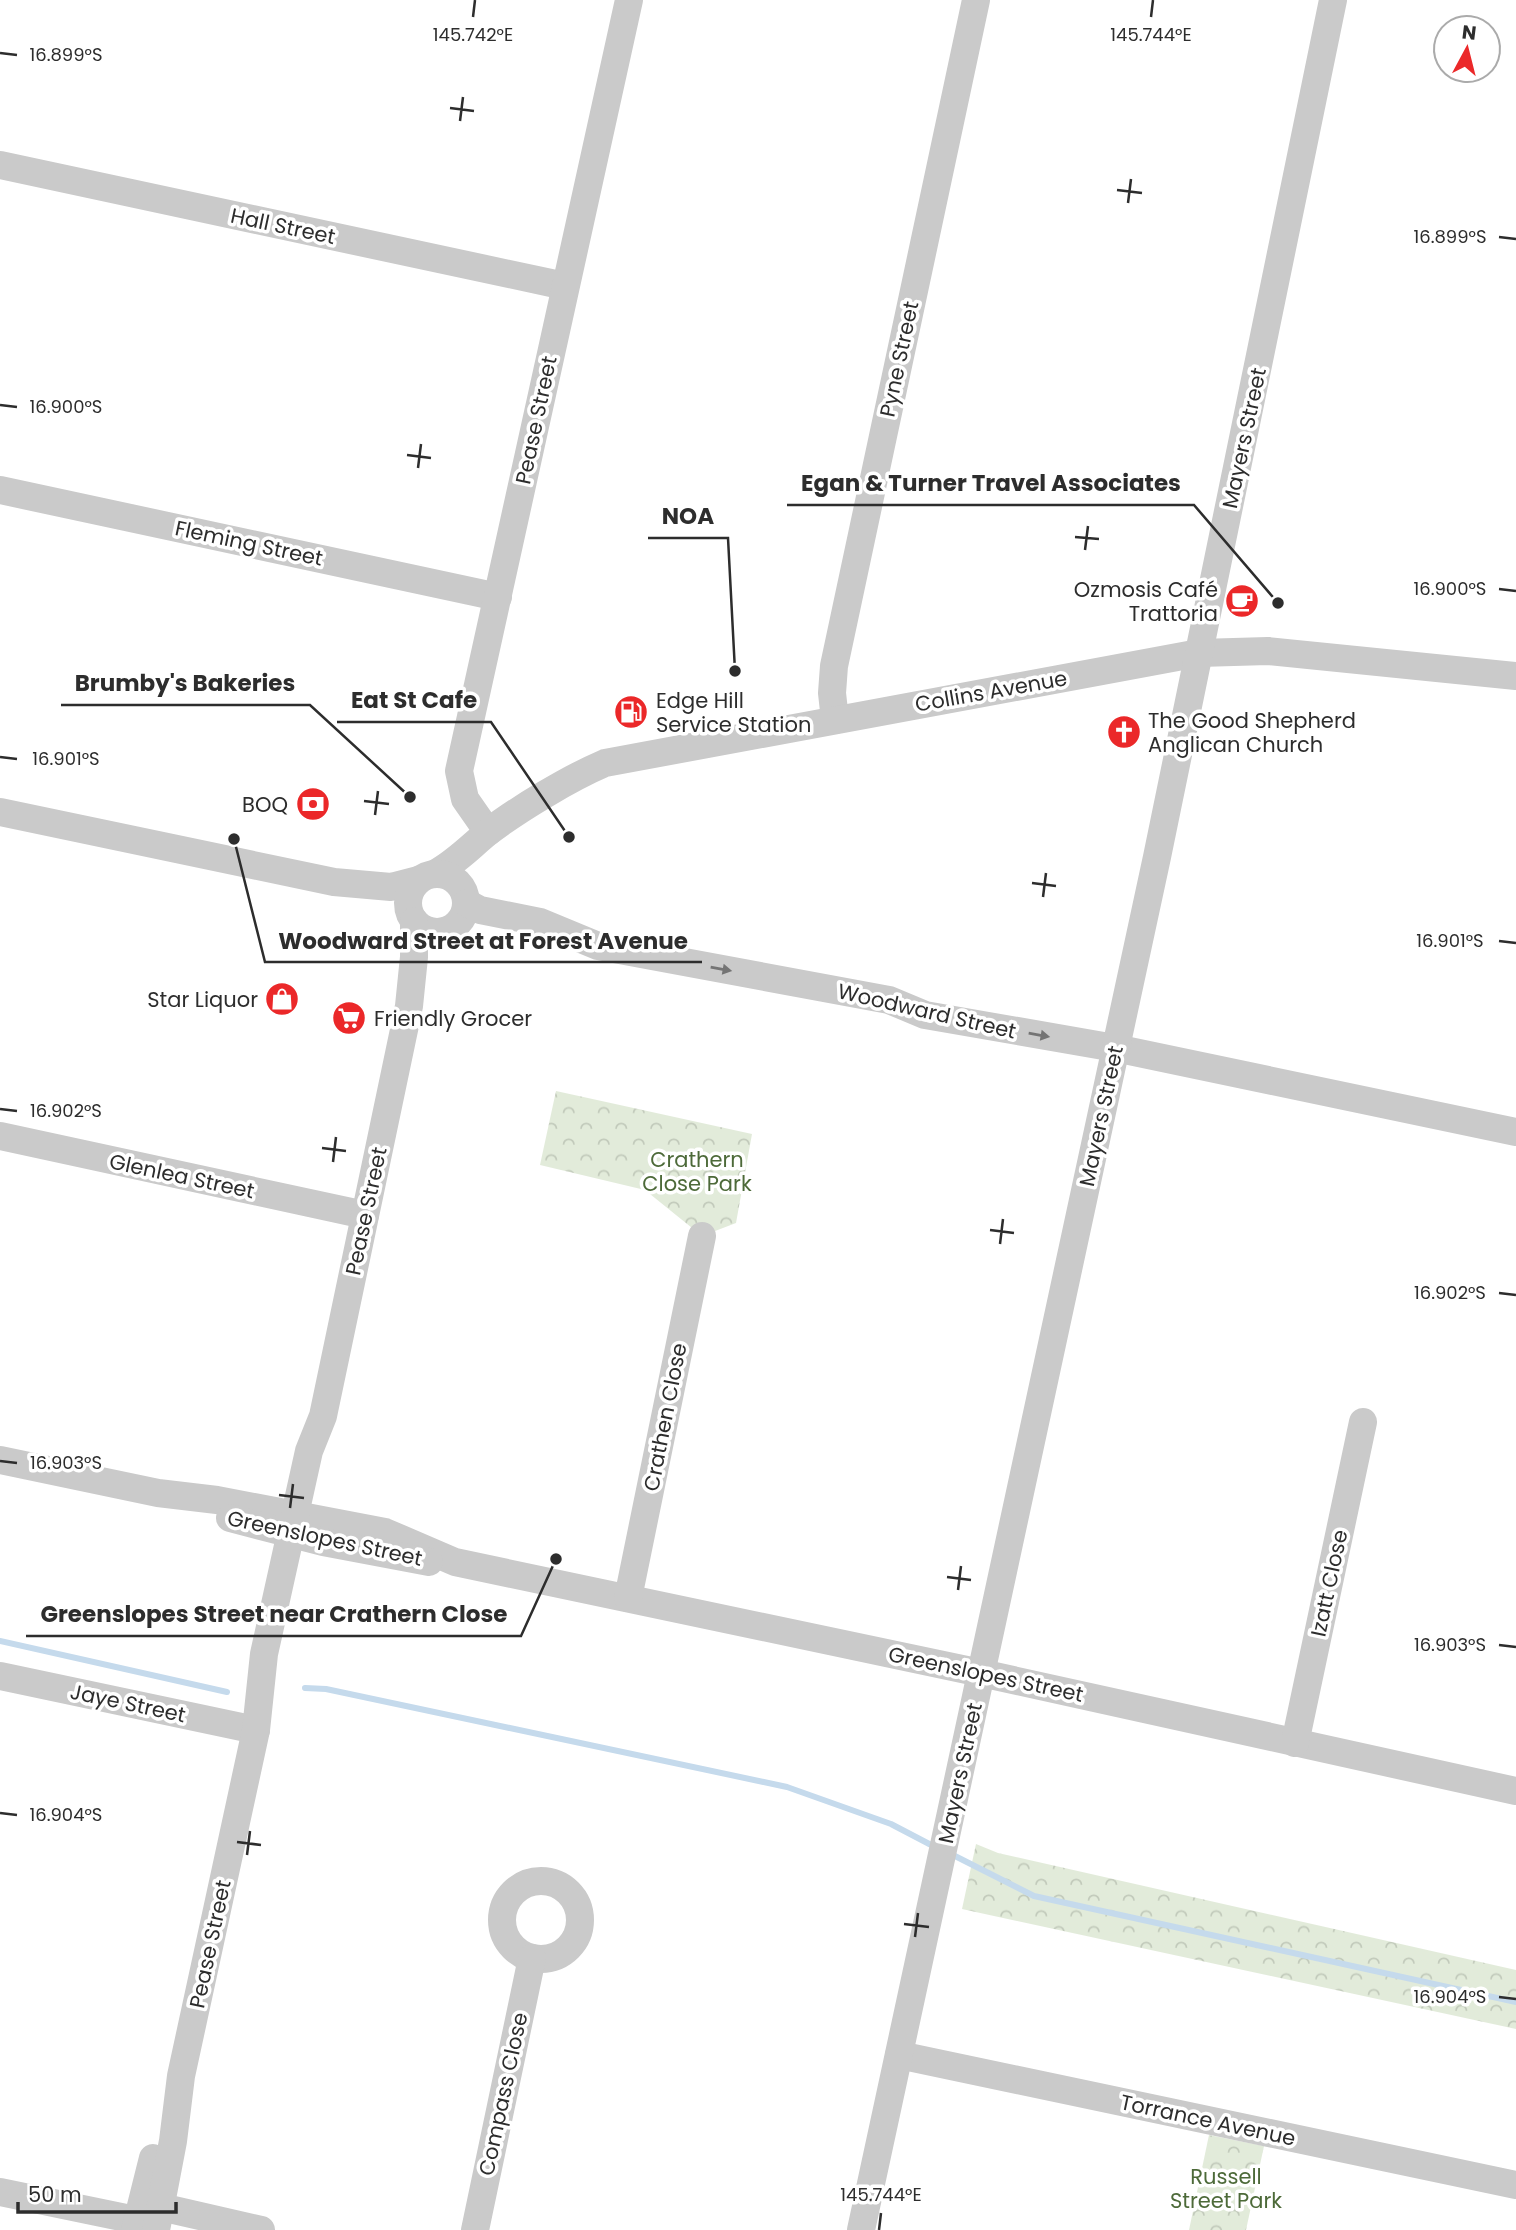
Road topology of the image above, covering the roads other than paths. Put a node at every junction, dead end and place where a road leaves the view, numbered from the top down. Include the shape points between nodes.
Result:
1 (629, 0) edge
2 (976, 0) edge
3 (1333, 0) edge
4 (0, 165) edge
5 (565, 286) junction
6 (0, 490) edge
7 (498, 597) junction
8 (1199, 653) junction
9 (1516, 676) edge
10 (835, 720) junction
11 (0, 812) edge
12 (488, 832) junction
13 (427, 877) junction
14 (334, 882) junction
15 (466, 898) junction
16 (412, 919) junction
17 (445, 931) junction
18 (408, 1006) junction
19 (1115, 1048) junction
20 (1516, 1132) edge
21 (0, 1136) edge
22 (365, 1215) junction
23 (702, 1236) dead end
24 (1363, 1422) dead end
25 (0, 1460) edge
26 (302, 1527) junction
27 (628, 1598) junction
28 (981, 1672) junction
29 (0, 1675) edge
30 (256, 1730) junction
31 (1295, 1743) junction
32 (1516, 1791) edge
33 (532, 1958) dead end
34 (899, 2055) junction
35 (1516, 2185) edge
36 (0, 2192) edge
37 (147, 2219) edge
38 (261, 2230) edge
39 (475, 2230) edge
40 (861, 2230) edge

1 - 5 street, Pease Street
2 - 10 street, Pyne Street via 834,666
3 - 8 street, Mayers Street
4 - 5 street, Hall Street
5 - 7 street, Pease Street
6 - 7 street, Fleming Street
7 - 12 street, Pease Street via 459,771 464,799
8 - 9 street, Collins Avenue via 1268,651
8 - 10 street, Collins Avenue
8 - 19 street, Mayers Street
10 - 12 street, Collins Avenue via 605,763 578,774
11 - 14 street
12 - 13 street, Collins Avenue via 453,864
12 - 15 street via 473,863
13 - 14 street via 391,887
13 - 15 street via 454,878
13 - 16 street via 408,897
14 - 16 street
15 - 17 street via 461,920
15 -> 19 street, Woodward Street via 480,910 540,922 598,946 889,1000 925,1015
16 - 17 street via 425,930
16 - 18 street, Pease Street
17 - 18 street, Pease Street
18 - 22 street, Pease Street
19 - 20 street, Woodward Street
19 - 28 street, Mayers Street
21 - 22 street, Glenlea Street
22 - 26 street, Pease Street via 323,1416 326,1454
23 - 27 street, Crathen Close
24 - 31 street, Izatt Close
25 - 26 street, Greenslopes Street
26 - 27 street, Greenslopes Street via 420,1562 455,1562
26 - 30 street, Pease Street via 264,1654
27 - 28 street, Greenslopes Street
28 - 31 street, Greenslopes Street
28 - 34 street, Mayers Street
29 - 30 street, Jaye Street
30 - 37 street, Pease Street
31 - 32 street, Greenslopes Street
33 - 39 street, Compass Close
34 - 35 street, Torrance Avenue
34 - 40 street, Mayers Street
36 - 37 street
37 - 38 street

